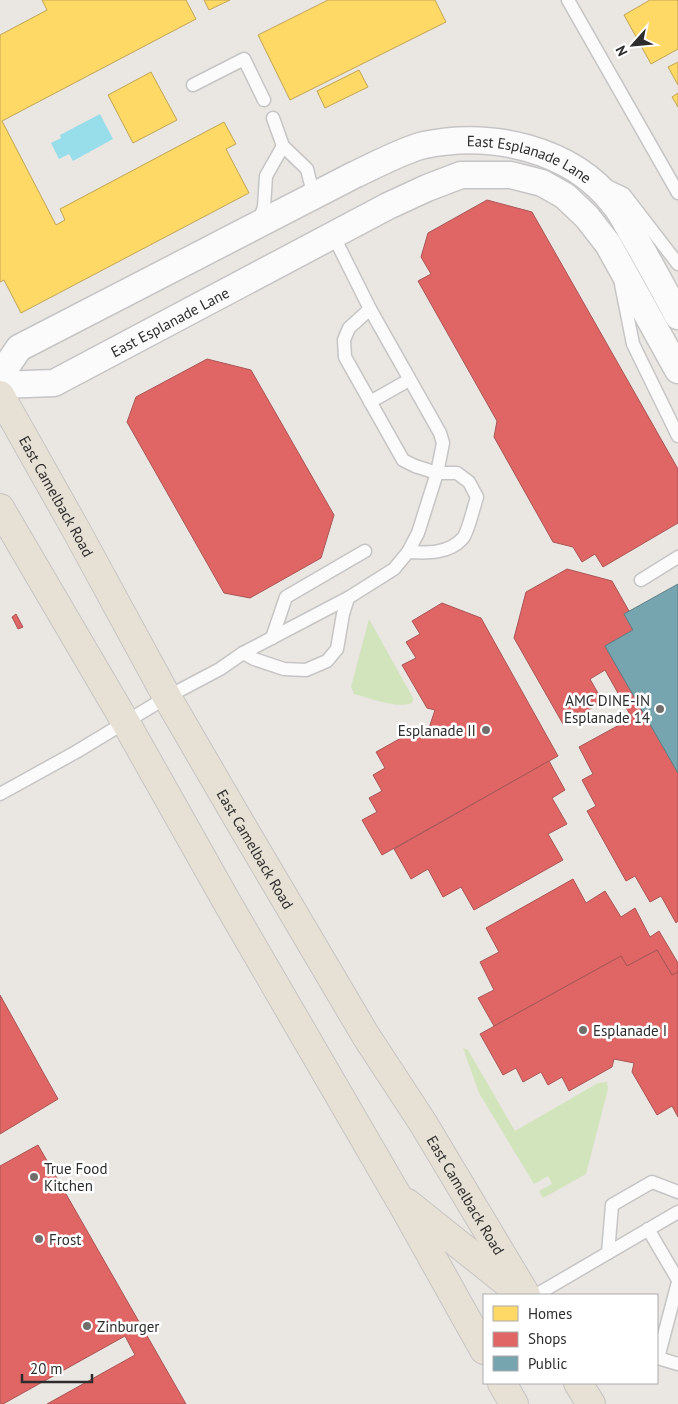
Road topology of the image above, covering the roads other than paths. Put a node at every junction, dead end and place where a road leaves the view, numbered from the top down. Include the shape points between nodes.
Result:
1 (568, 0) edge
2 (193, 85) dead end
3 (264, 100) dead end
4 (273, 118) dead end
5 (283, 146) junction
6 (593, 181) junction
7 (678, 193) edge
8 (314, 196) junction
9 (257, 226) junction
10 (333, 235) junction
11 (616, 260) junction
12 (678, 264) edge
13 (370, 309) junction
14 (678, 316) edge
15 (678, 370) edge
16 (0, 376) edge
17 (409, 380) junction
18 (0, 385) edge
19 (0, 395) edge
20 (370, 402) junction
21 (678, 436) edge
22 (437, 473) junction
23 (0, 508) edge
24 (365, 552) dead end
25 (408, 552) junction
26 (678, 557) edge
27 (641, 580) dead end
28 (348, 598) junction
29 (272, 638) junction
30 (243, 653) junction
31 (167, 697) junction
32 (126, 723) junction
33 (0, 794) edge
34 (678, 1192) edge
35 (397, 1194) junction
36 (678, 1212) edge
37 (648, 1230) junction
38 (608, 1253) junction
39 (678, 1281) edge
40 (524, 1294) edge
41 (524, 1294) edge
42 (538, 1294) edge
43 (483, 1348) edge
44 (678, 1364) edge
45 (503, 1384) edge
46 (579, 1384) edge
47 (514, 1404) edge
48 (591, 1404) edge

1 - 7 lane
2 - 3 lane via 244,59
4 - 5 lane
5 - 8 lane via 307,169
5 - 9 lane via 266,176 264,207
6 - 8 street, East Esplanade Lane via 563,161 528,148 490,142 449,141 422,146 390,158
6 - 12 lane via 624,194
6 - 14 street, East Esplanade Lane via 615,204
8 - 9 street, East Esplanade Lane
8 - 10 street
9 - 16 street, East Esplanade Lane via 19,348
10 - 11 street, East Esplanade Lane via 388,206 461,175 512,174 565,196 587,217
10 - 13 lane
10 - 18 street, East Esplanade Lane via 54,383
11 - 15 street, East Esplanade Lane
11 - 21 lane via 633,344
13 - 17 lane
13 - 20 lane via 349,328 344,340 346,357
17 - 20 lane
17 - 22 lane via 444,443
19 - 31 main road, East Camelback Road
20 - 22 lane via 403,460
22 - 25 lane via 418,533
22 - 25 lane via 457,473 470,482 477,497 464,537 451,548 430,553
23 - 32 main road
24 - 29 lane via 286,597
25 - 28 lane via 394,569
26 - 27 lane
28 - 29 lane
28 - 30 lane via 337,649 327,661 306,670 284,669
29 - 30 lane
30 - 31 lane
31 - 32 lane
31 - 40 main road, East Camelback Road via 366,1036 423,1123
32 - 33 lane
32 - 35 main road
34 - 38 lane via 652,1182 612,1204
35 - 41 main road
35 - 43 main road
36 - 37 lane
37 - 38 lane
37 - 39 lane
38 - 42 lane
39 - 44 lane via 658,1358
45 - 47 main road
46 - 48 main road

